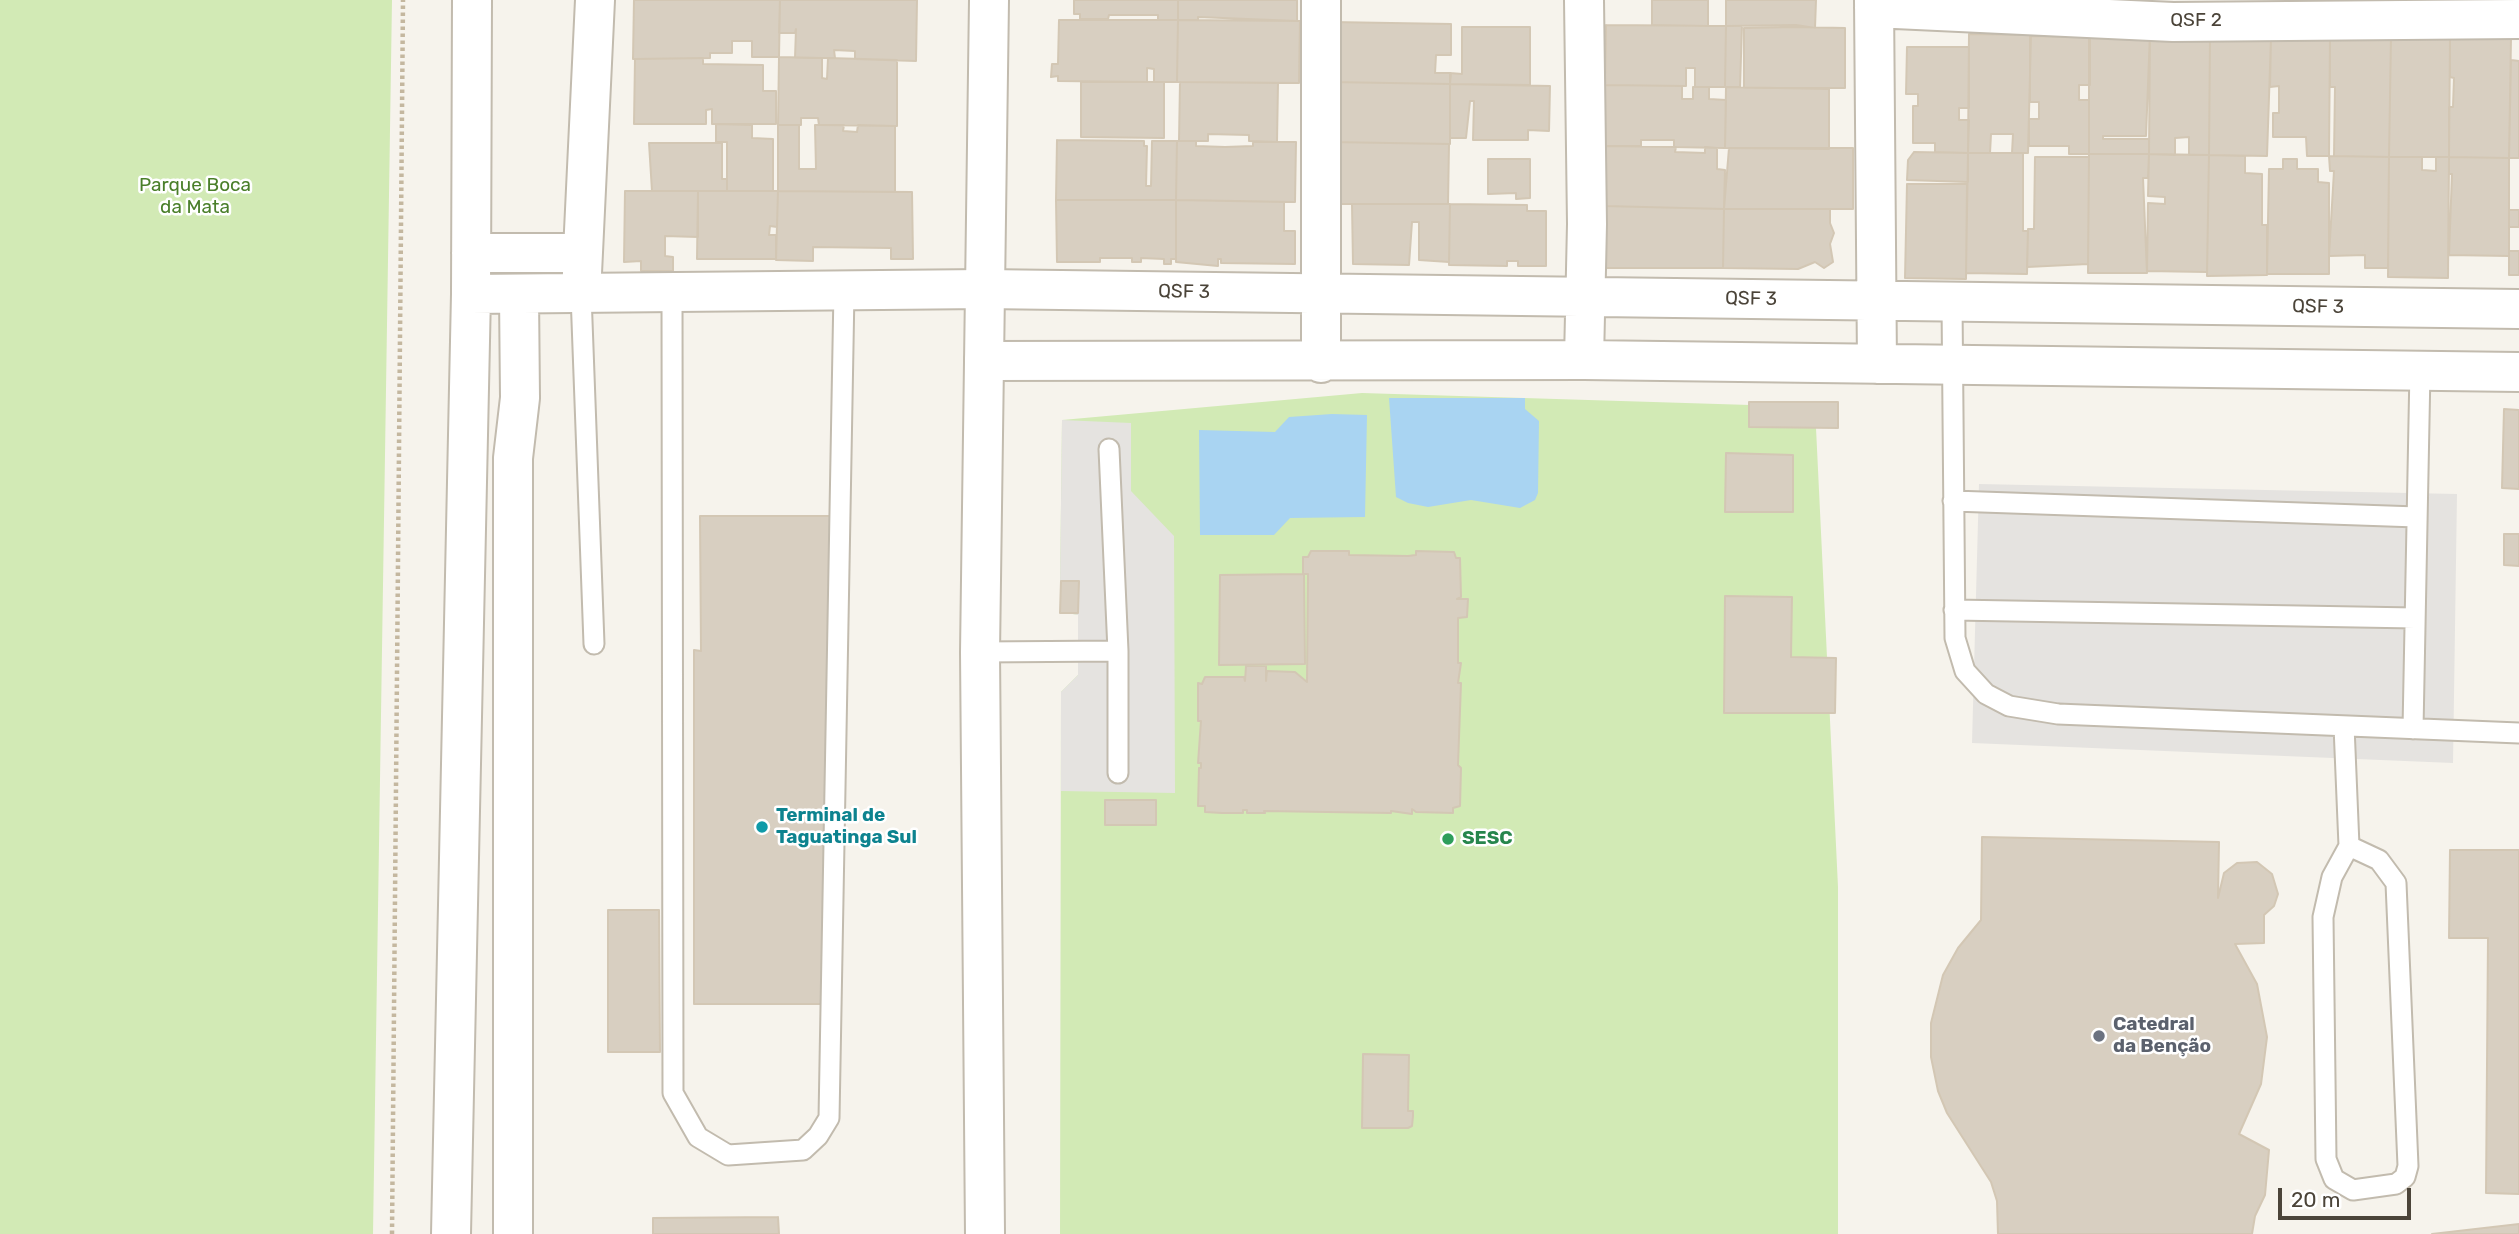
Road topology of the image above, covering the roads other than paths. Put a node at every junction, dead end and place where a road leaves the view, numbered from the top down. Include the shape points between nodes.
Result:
1 (472, 0) edge
2 (595, 0) edge
3 (989, 0) edge
4 (1321, 0) edge
5 (1574, 1) edge
6 (1874, 4) edge
7 (2437, 9) edge
8 (2173, 11) edge
9 (2519, 19) edge
10 (471, 253) junction
11 (583, 253) junction
12 (984, 289) junction
13 (844, 291) junction
14 (672, 293) junction
15 (471, 294) junction
16 (581, 294) junction
17 (1321, 294) junction
18 (519, 295) junction
19 (1585, 297) junction
20 (1878, 301) junction
21 (1952, 302) junction
22 (2519, 309) edge
23 (984, 360) junction
24 (1584, 360) junction
25 (1321, 363) junction
26 (1877, 363) junction
27 (1951, 364) junction
28 (2420, 370) junction
29 (2519, 372) edge
30 (1110, 449) dead end
31 (1953, 500) junction
32 (2417, 517) junction
33 (1954, 610) junction
34 (2415, 618) junction
35 (594, 645) dead end
36 (1118, 651) junction
37 (981, 652) junction
38 (2344, 726) junction
39 (2413, 729) junction
40 (2519, 733) edge
41 (1118, 773) dead end
42 (2349, 846) junction
43 (451, 1234) edge
44 (513, 1234) edge
45 (985, 1234) edge

1 - 10 street
2 - 11 street
3 - 12 street
4 - 17 street
5 - 19 street
6 - 8 street, QSF 2
6 - 20 street
7 - 8 street, QSF 2
7 - 9 street, QSF 2
10 - 11 street
10 - 15 street
11 - 16 street
12 - 13 street, QSF 3
12 - 17 street, QSF 3
12 - 23 street
13 - 14 street, QSF 3
13 - 14 lane via 829,1118 803,1150 727,1155 698,1137 673,1093
14 - 16 street, QSF 3
15 - 18 street, QSF 3
15 - 43 street
16 - 18 street, QSF 3
16 - 35 lane
17 - 19 street, QSF 3
17 - 25 street
18 - 44 street via 520,398 513,458
19 - 20 street, QSF 3
19 - 24 street
20 - 21 street, QSF 3
20 - 26 street
21 - 22 street, QSF 3
21 - 27 lane
23 - 25 street
23 - 37 street
24 - 25 street
24 - 26 street
26 - 27 street
27 - 28 street
27 - 31 lane
28 - 29 street
28 - 32 lane
30 - 36 lane
31 - 32 lane
31 - 33 lane
32 - 34 lane
33 - 34 lane
33 - 38 lane via 1955,638 1965,671 1986,694 2009,706 2058,714
34 - 39 lane
36 - 37 lane
36 - 41 lane
37 - 45 street
38 - 39 lane
38 - 42 lane
39 - 40 lane
42 - 42 lane via 2332,877 2323,917 2326,1159 2334,1179 2353,1190 2396,1184 2408,1166 2396,883 2379,860

